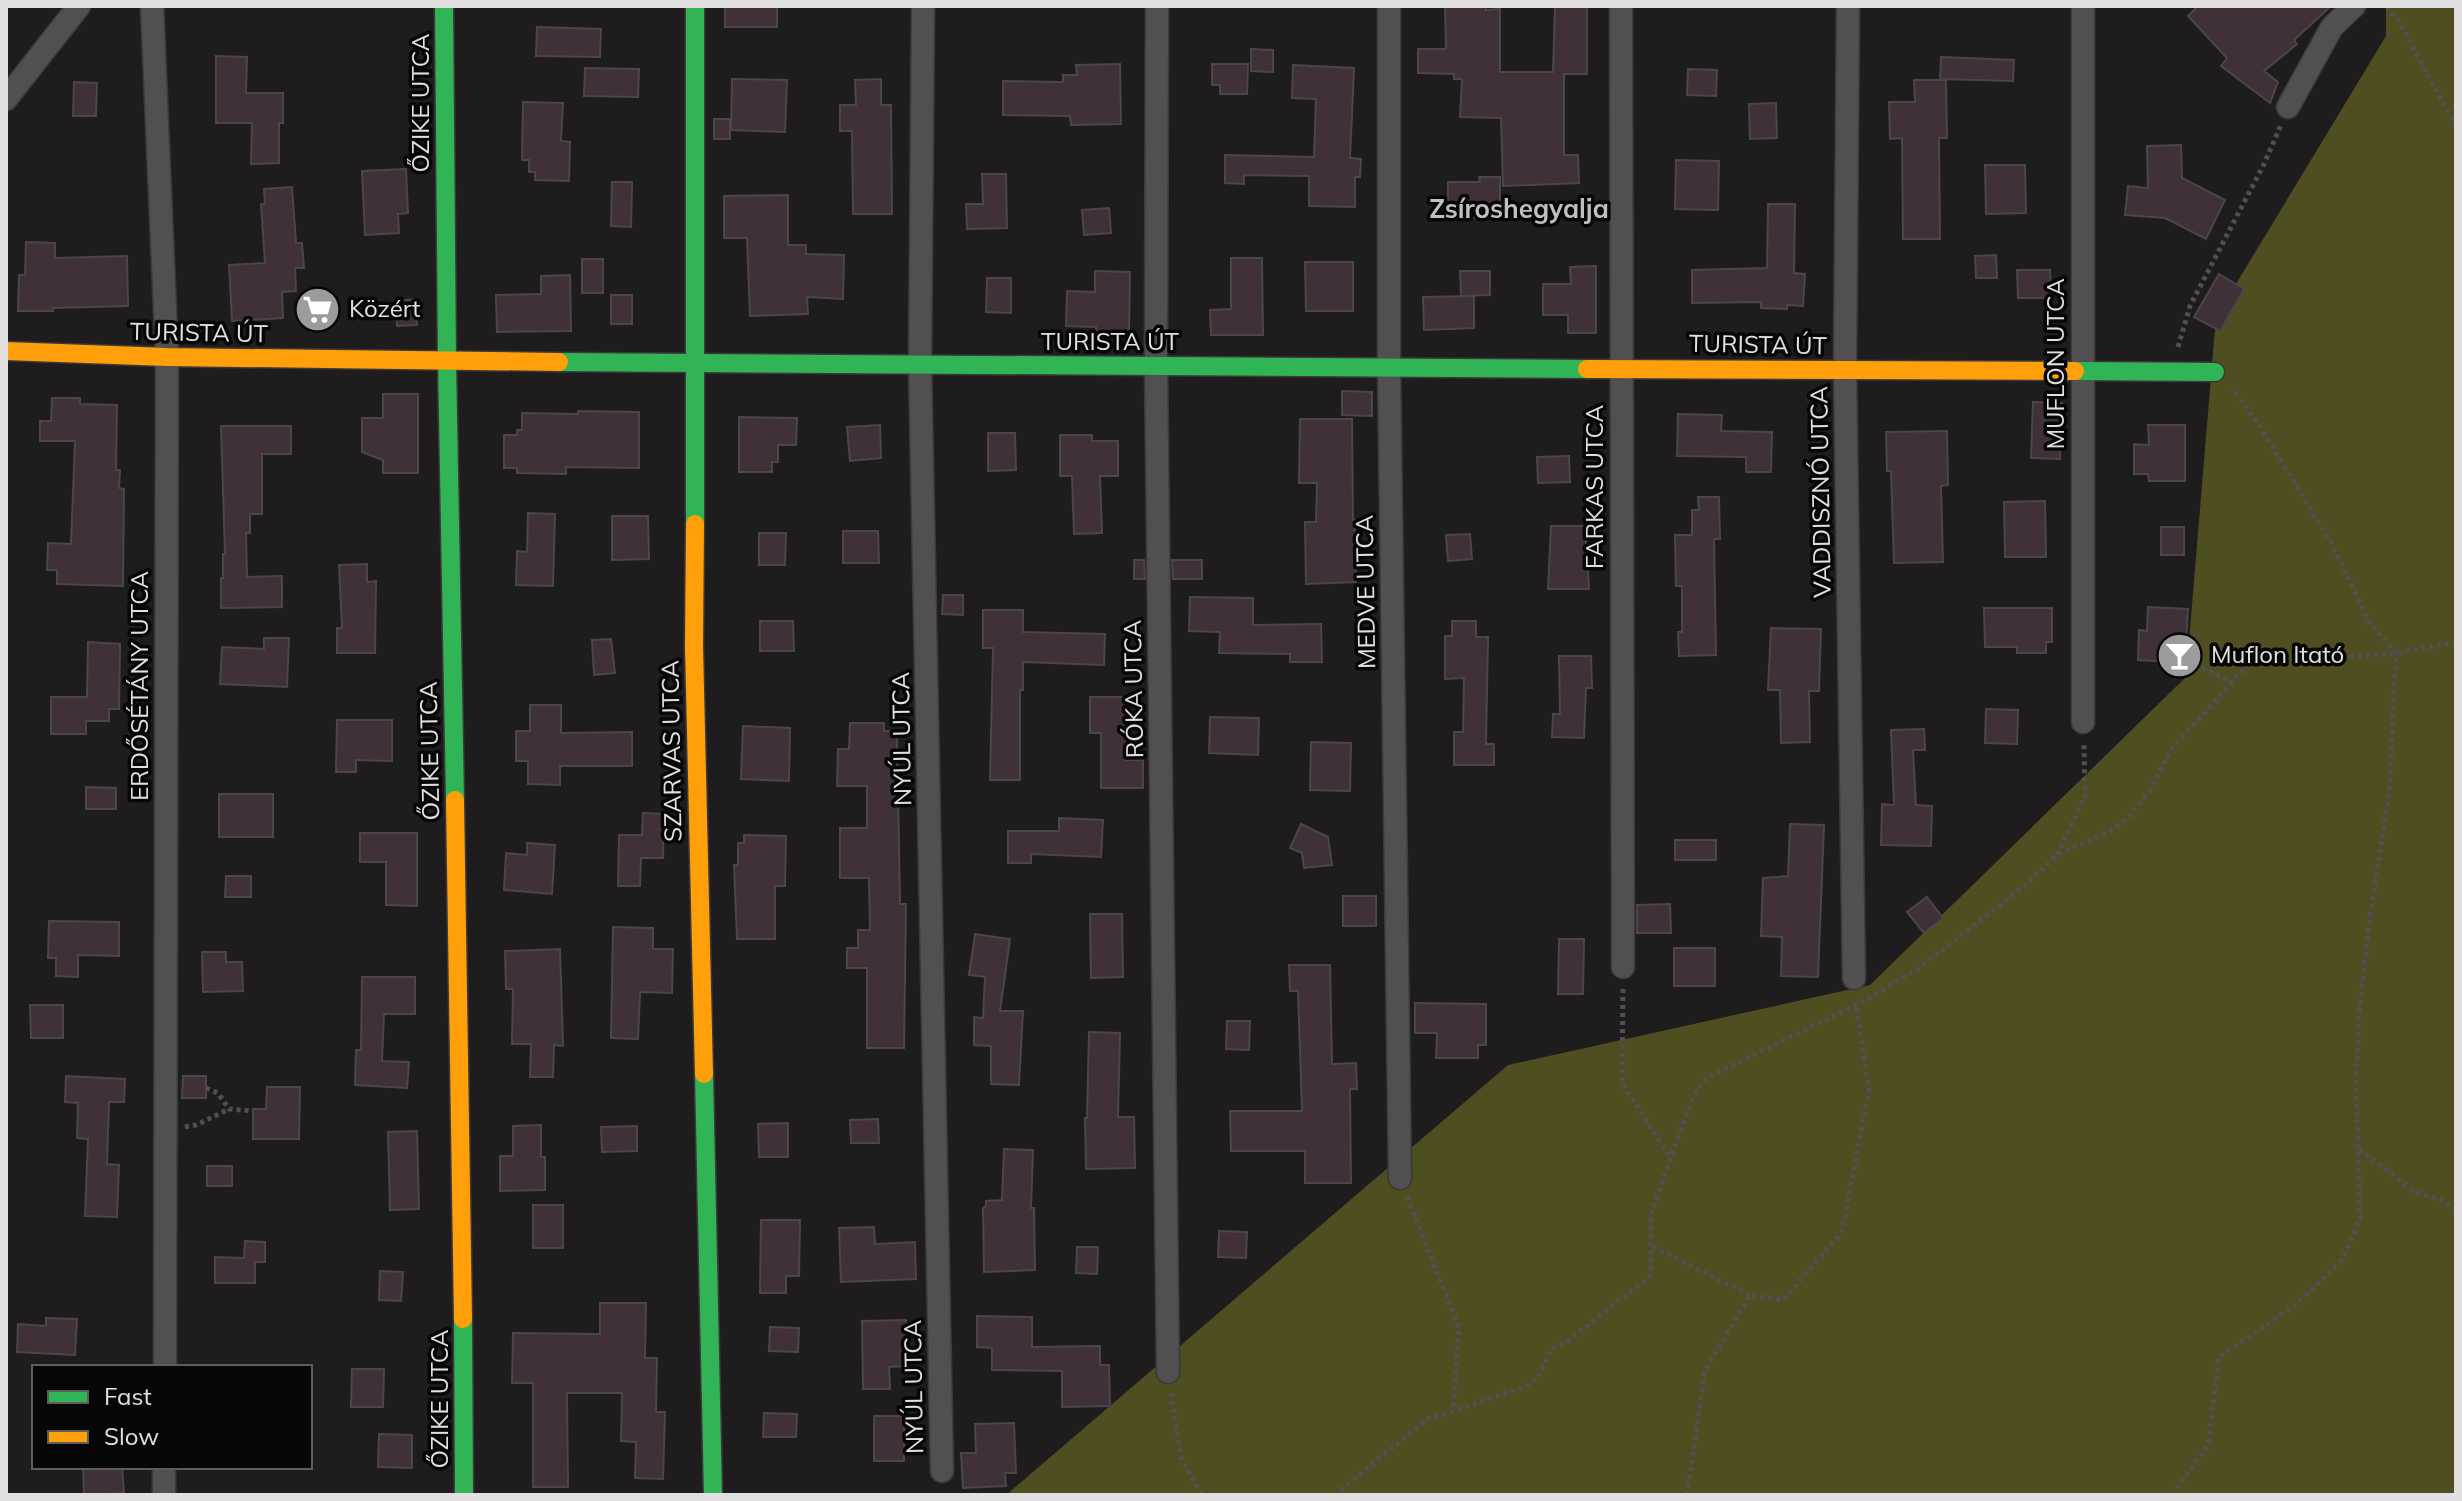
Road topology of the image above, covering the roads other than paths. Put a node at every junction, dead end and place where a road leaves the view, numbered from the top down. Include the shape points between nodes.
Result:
1 (79, 6) edge
2 (152, 6) edge
3 (444, 6) edge
4 (695, 6) edge
5 (923, 6) edge
6 (1157, 6) edge
7 (1389, 6) edge
8 (1621, 6) edge
9 (1848, 6) edge
10 (2083, 6) edge
11 (2354, 6) edge
12 (6, 99) edge
13 (2288, 107) road end
14 (6, 351) edge
15 (167, 357) junction
16 (447, 361) junction
17 (697, 364) junction
18 (920, 365) junction
19 (1389, 366) junction
20 (1156, 367) junction
21 (1620, 368) junction
22 (1845, 370) junction
23 (2082, 371) junction
24 (2215, 372) road end
25 (2083, 722) road end
26 (1623, 967) road end
27 (1854, 978) road end
28 (1400, 1178) road end
29 (165, 1365) edge
30 (1168, 1372) road end
31 (164, 1469) edge
32 (942, 1471) dead end
33 (164, 1495) edge
34 (464, 1495) edge
35 (713, 1495) edge

1 - 12 street
2 - 15 street, ERDŐSÉTÁNY UTCA
3 - 16 street, ŐZIKE UTCA
4 - 17 street, SZARVAS UTCA
5 - 18 street, NYÚL UTCA
6 - 20 street, RÓKA UTCA
7 - 19 street, MEDVE UTCA
8 - 21 street, FARKAS UTCA
9 - 22 street, VADDISZNÓ UTCA
10 - 23 street, MUFLON UTCA
11 - 13 street via 2332,27
14 - 15 street, TURISTA ÚT
15 - 16 street, TURISTA ÚT
15 - 29 street, ERDŐSÉTÁNY UTCA
16 - 17 street, TURISTA ÚT
16 - 34 street, ŐZIKE UTCA
17 - 18 street, TURISTA ÚT
17 - 35 street, SZARVAS UTCA via 694,646
18 - 20 street, TURISTA ÚT
18 - 32 street, NYÚL UTCA
19 - 20 street, TURISTA ÚT
19 - 21 street, TURISTA ÚT
19 - 28 street, MEDVE UTCA
20 - 30 street, RÓKA UTCA
21 - 22 street, TURISTA ÚT
21 - 26 street, FARKAS UTCA
22 - 23 street, TURISTA ÚT
22 - 27 street, VADDISZNÓ UTCA
23 - 24 street, TURISTA ÚT
23 - 25 street, MUFLON UTCA
31 - 33 street

